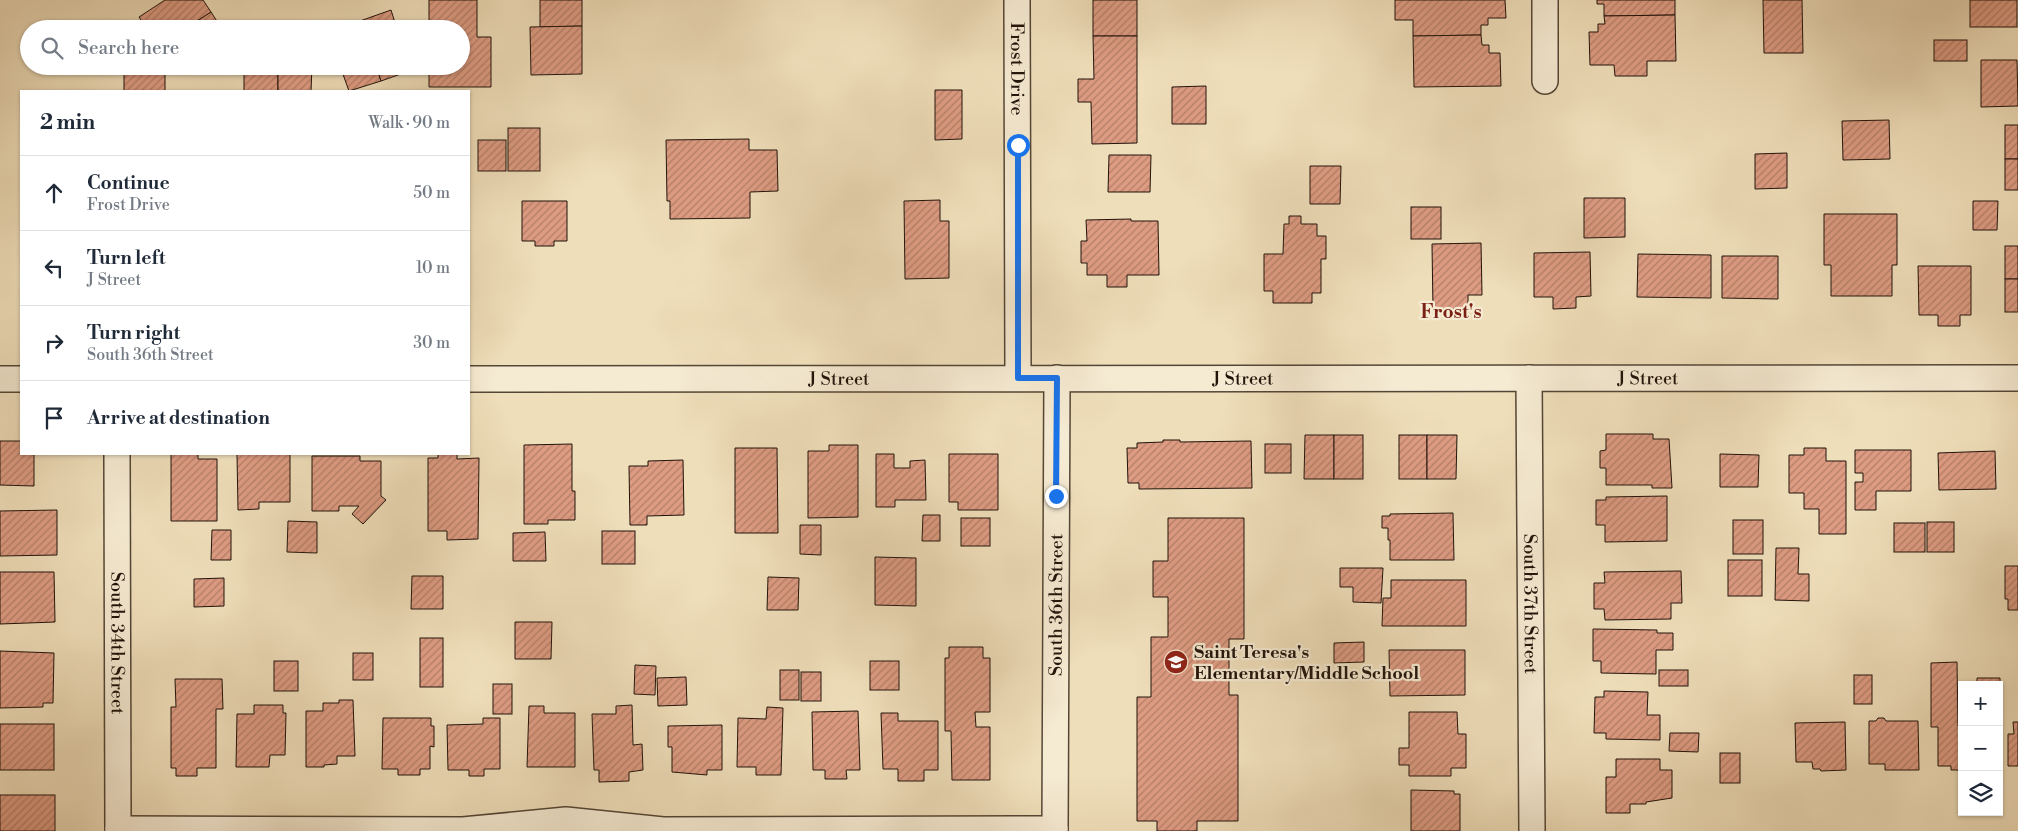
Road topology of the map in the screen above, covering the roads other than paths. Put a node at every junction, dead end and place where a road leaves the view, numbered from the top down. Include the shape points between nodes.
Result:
1 (1017, 0) edge
2 (1545, 0) edge
3 (1545, 81) dead end
4 (1018, 378) junction
5 (1057, 378) junction
6 (1529, 378) junction
7 (2018, 378) edge
8 (0, 379) edge
9 (20, 379) edge
10 (470, 379) edge
11 (118, 455) edge
12 (118, 830) edge
13 (464, 830) edge
14 (663, 830) edge
15 (1055, 830) edge
16 (1532, 831) edge

1 - 4 street, Frost Drive
2 - 3 street
4 - 5 street, J Street
4 - 10 street, J Street
5 - 6 street, J Street
5 - 15 street, South 36th Street
6 - 7 street, J Street
6 - 16 street, South 37th Street
8 - 9 street
11 - 12 street, South 34th Street
12 - 13 street
13 - 14 street via 566,820
14 - 15 street

